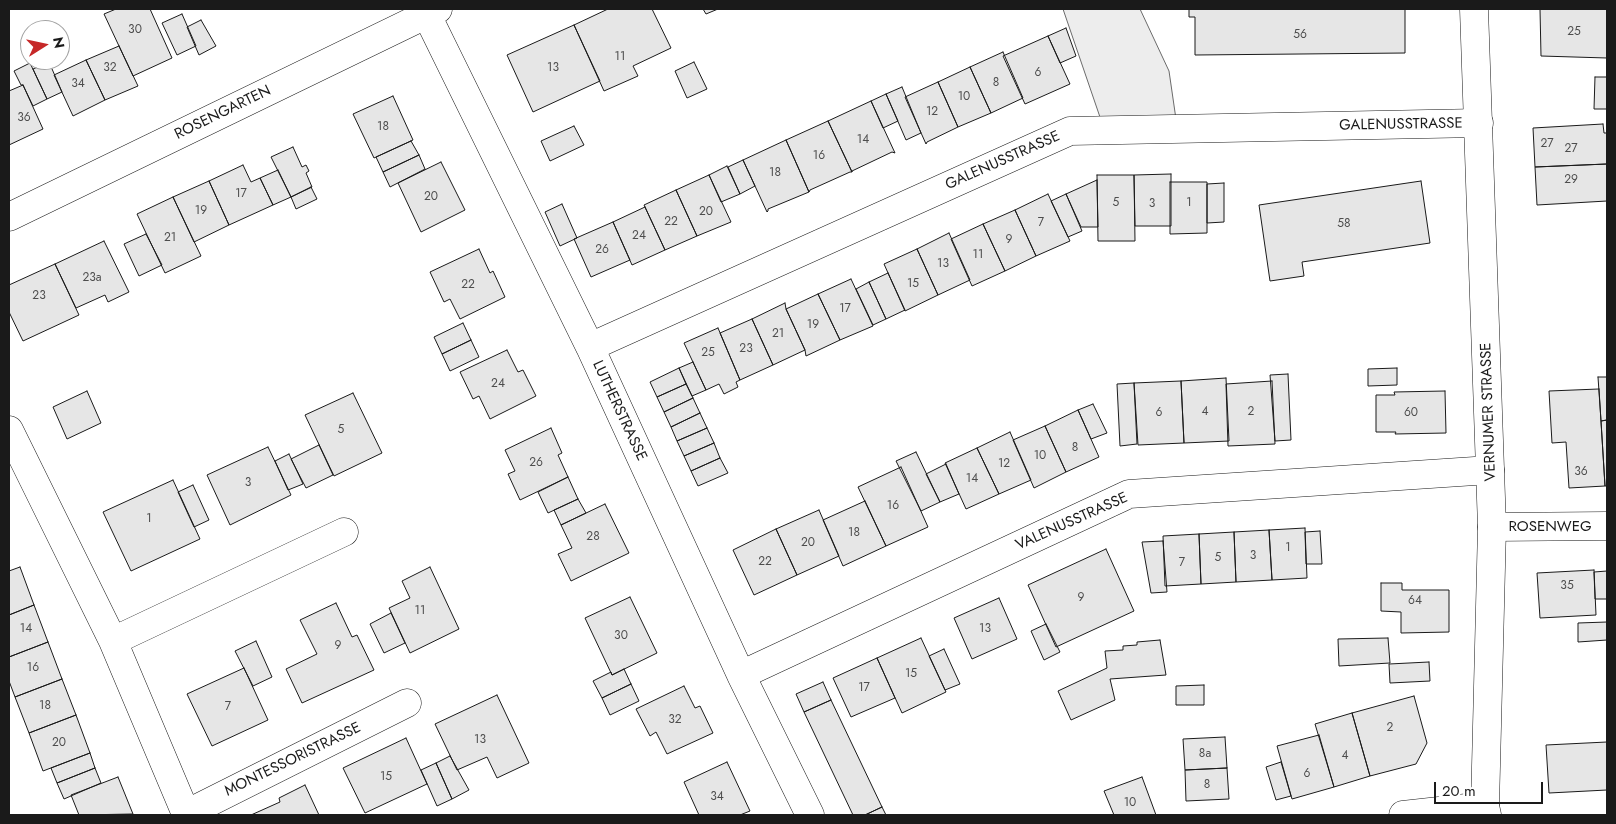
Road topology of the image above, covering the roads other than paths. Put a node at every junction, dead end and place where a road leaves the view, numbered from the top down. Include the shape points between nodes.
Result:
1 (1474, 9) edge
2 (429, 10) edge
3 (1479, 123) junction
4 (9, 217) edge
5 (590, 347) junction
6 (9, 430) edge
7 (1490, 470) junction
8 (1607, 526) edge
9 (1492, 527) junction
10 (344, 532) dead end
11 (113, 641) junction
12 (741, 675) junction
13 (408, 703) dead end
14 (1486, 811) edge
15 (810, 815) edge
16 (1403, 815) edge

1 - 3 street, VERNUMER STRASSE
2 - 4 street, ROSENGARTEN
2 - 5 street, LUTHERSTRASSE
3 - 5 street, GALENUSSTRASSE via 1070,131
3 - 7 street, VERNUMER STRASSE
5 - 12 street, LUTHERSTRASSE
6 - 11 street, MONTESSORISTRASSE
7 - 9 street, VERNUMER STRASSE
7 - 12 street, VALENUSSTRASSE via 1129,494
8 - 9 street, ROSENWEG
9 - 14 street, VERNUMER STRASSE
10 - 11 street
11 - 13 street, MONTESSORISTRASSE via 186,814
12 - 15 street, LUTHERSTRASSE
14 - 16 street

